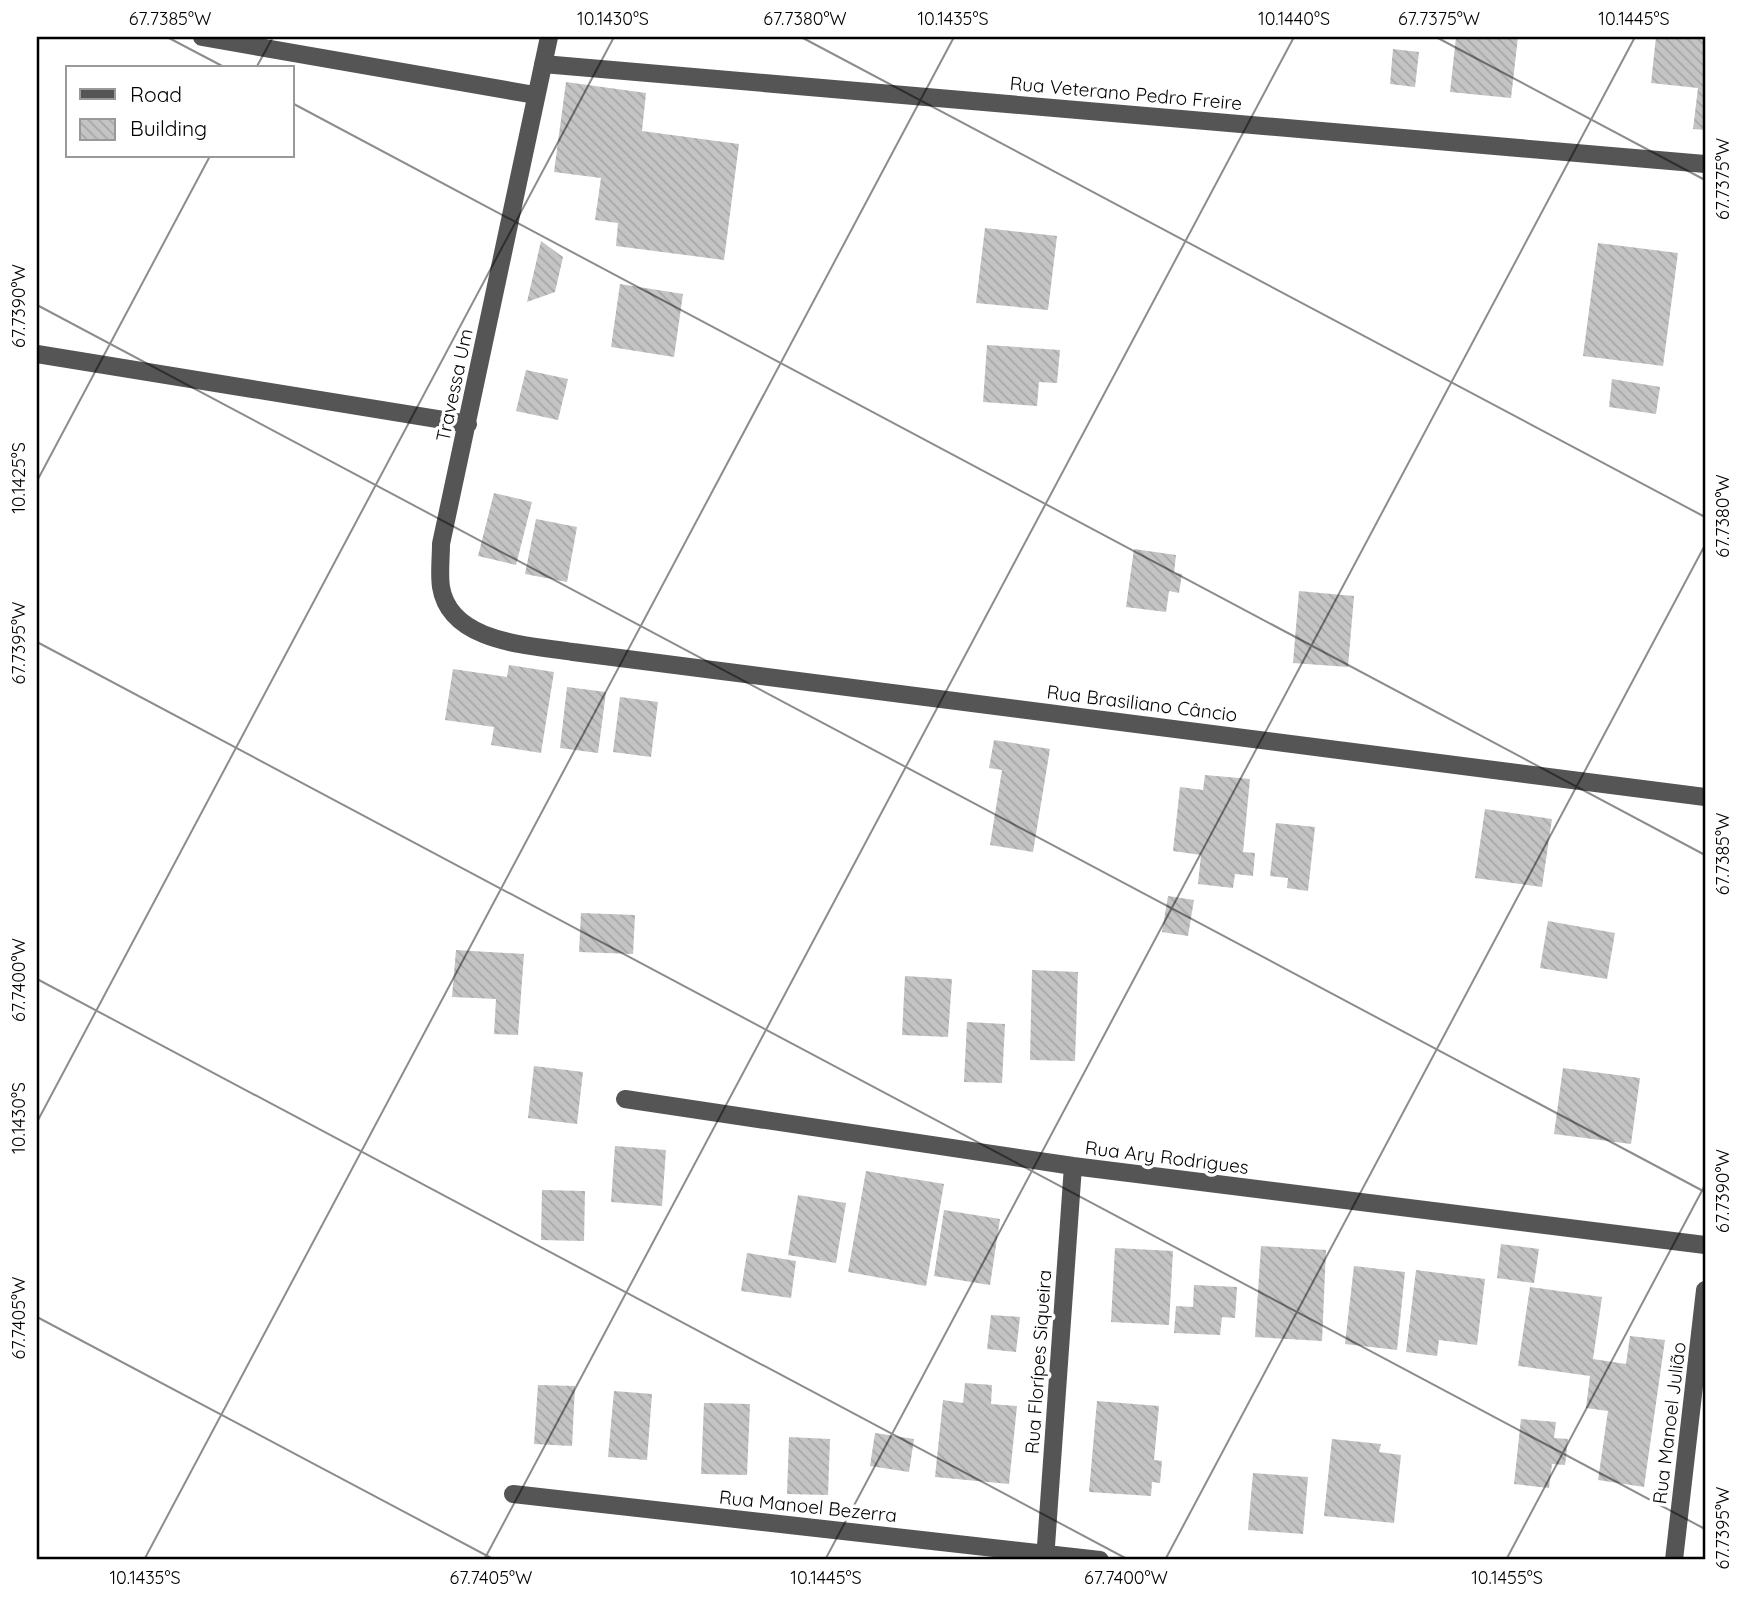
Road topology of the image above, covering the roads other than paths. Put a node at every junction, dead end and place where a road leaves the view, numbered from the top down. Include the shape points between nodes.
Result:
1 (202, 37) edge
2 (549, 37) edge
3 (543, 64) junction
4 (535, 95) junction
5 (1705, 164) edge
6 (37, 354) edge
7 (468, 424) junction
8 (573, 652) joint
9 (1705, 796) edge
10 (625, 1100) dead end
11 (1073, 1166) junction
12 (1705, 1245) edge
13 (1705, 1290) edge
14 (1698, 1410) edge
15 (513, 1494) dead end
16 (1045, 1557) edge
17 (1100, 1560) edge
18 (1674, 1560) edge

1 - 4 street
2 - 3 street, Travessa Um
3 - 4 street, Travessa Um
3 - 5 street, Rua Veterano Pedro Freire
4 - 7 street, Travessa Um
6 - 7 street
7 - 8 street, Travessa Um via 441,544 441,589 450,610 468,628 500,640
8 - 9 street, Rua Brasiliano Câncio
10 - 11 street, Rua Ary Rodrigues
11 - 12 street, Rua Ary Rodrigues
11 - 16 street, Rua Florípes Siqueira
13 - 14 street, Rua Manoel Julião
14 - 18 street, Rua Manoel Julião
15 - 16 street, Rua Manoel Bezerra
16 - 17 street, Rua Manoel Bezerra

